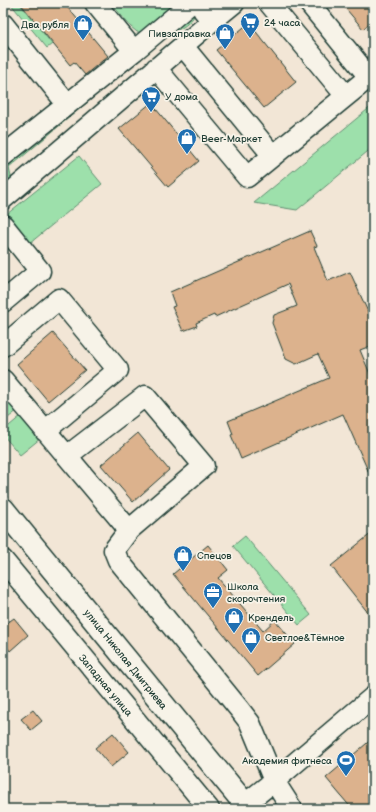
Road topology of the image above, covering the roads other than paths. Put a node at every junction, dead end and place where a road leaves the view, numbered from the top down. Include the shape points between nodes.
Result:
1 (94, 3) edge
2 (191, 3) edge
3 (196, 3) edge
4 (234, 3) edge
5 (269, 3) edge
6 (309, 3) edge
7 (212, 21) junction
8 (3, 24) edge
9 (183, 46) junction
10 (134, 51) junction
11 (156, 68) junction
12 (371, 76) edge
13 (346, 96) junction
14 (67, 104) junction
15 (3, 156) edge
16 (273, 156) junction
17 (3, 199) edge
18 (3, 225) edge
19 (3, 302) edge
20 (3, 346) edge
21 (3, 380) edge
22 (46, 431) junction
23 (67, 456) junction
24 (3, 509) edge
25 (129, 530) junction
26 (3, 560) edge
27 (373, 697) edge
28 (274, 780) junction
29 (247, 807) edge
30 (210, 809) edge
31 (292, 809) edge

1 - 10 street
2 - 10 street
3 - 7 street
4 - 7 street
5 - 13 street
6 - 12 street
7 - 9 street
8 - 14 street
9 - 11 street
9 - 16 street
10 - 14 street
11 - 16 street via 248,177
11 - 17 street
12 - 13 street
13 - 16 street
14 - 15 street
18 - 19 street via 40,271
20 - 22 street via 59,299 118,370
21 - 22 street
22 - 23 street
23 - 25 street
23 - 25 street via 145,396 204,466
24 - 29 main road, улица Николая Дмитриева
25 - 28 street via 114,550 118,560 250,723
26 - 30 street, Западная улица
27 - 28 street
28 - 29 street
28 - 31 street

